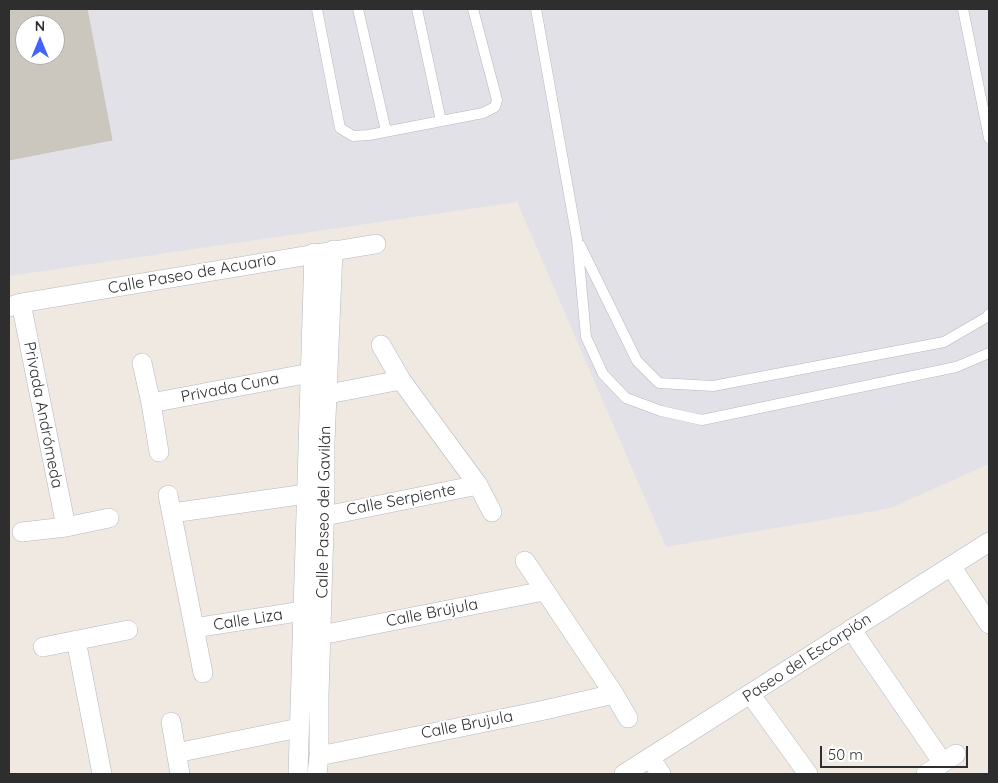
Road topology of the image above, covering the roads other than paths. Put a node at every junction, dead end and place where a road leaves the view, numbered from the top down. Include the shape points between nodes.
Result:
1 (318, 9) edge
2 (358, 9) edge
3 (417, 9) edge
4 (473, 9) edge
5 (536, 9) edge
6 (963, 9) edge
7 (441, 121) junction
8 (386, 131) junction
9 (989, 138) edge
10 (577, 239) junction
11 (376, 244) dead end
12 (333, 250) junction
13 (314, 253) junction
14 (15, 305) edge
15 (989, 314) edge
16 (381, 345) dead end
17 (989, 353) edge
18 (142, 363) dead end
19 (310, 374) junction
20 (401, 380) junction
21 (328, 394) junction
22 (151, 403) junction
23 (159, 452) dead end
24 (478, 485) junction
25 (306, 494) junction
26 (325, 494) junction
27 (168, 495) dead end
28 (492, 512) dead end
29 (172, 513) junction
30 (325, 516) junction
31 (109, 518) dead end
32 (66, 527) junction
33 (22, 532) dead end
34 (989, 542) edge
35 (525, 562) dead end
36 (951, 566) junction
37 (544, 591) junction
38 (303, 611) junction
39 (989, 624) edge
40 (194, 628) junction
41 (128, 630) dead end
42 (851, 630) junction
43 (321, 635) junction
44 (76, 640) junction
45 (43, 647) dead end
46 (203, 673) dead end
47 (614, 694) junction
48 (751, 694) junction
49 (628, 718) dead end
50 (171, 722) dead end
51 (299, 728) junction
52 (176, 753) junction
53 (650, 758) junction
54 (318, 765) edge
55 (102, 774) edge
56 (180, 774) edge
57 (298, 774) edge
58 (624, 774) edge
59 (661, 774) edge
60 (808, 774) edge
61 (926, 774) edge

1 - 8 lane via 340,128 353,136
2 - 8 lane
3 - 7 lane
4 - 7 lane via 497,100 489,111
5 - 10 lane
6 - 9 lane
7 - 8 lane
10 - 15 lane via 637,361 659,382 713,386 944,342
10 - 17 lane via 586,337 603,374 626,398 661,411 702,420 956,367
11 - 12 street, Calle Paseo de Acuario
12 - 13 street, Calle Paseo de Acuario
12 - 21 street, Calle Paseo del Gavilán
13 - 14 street, Calle Paseo de Acuario
13 - 19 street, Calle Paseo del Gavilán
14 - 32 street, Privada Andrómeda
16 - 20 street
18 - 22 street
19 - 22 street, Privada Cuna
19 - 25 street, Calle Paseo del Gavilán
20 - 21 street
20 - 24 street
21 - 26 street, Calle Paseo del Gavilán
22 - 23 street
24 - 28 street
24 - 30 street, Calle Serpiente
25 - 26 street, Calle Serpiente
25 - 29 street, Calle Serpiente
25 - 38 street, Calle Paseo del Gavilán
26 - 30 street, Calle Paseo del Gavilán
27 - 29 street
29 - 40 street
30 - 43 street, Calle Paseo del Gavilán
31 - 32 street
32 - 33 street
34 - 36 street, Paseo del Escorpión
35 - 37 street
36 - 39 street
36 - 42 street, Paseo del Escorpión
37 - 43 street, Calle Brújula
37 - 47 street
38 - 40 street, Calle Liza
38 - 51 street, Calle Paseo del Gavilán
40 - 46 street
41 - 44 street
42 - 48 street, Paseo del Escorpión
42 - 61 street via 949,759
43 - 54 street, Calle Paseo del Gavilán
44 - 45 street
44 - 55 street
47 - 49 street
47 - 54 street, Calle Brujula
48 - 53 street, Paseo del Escorpión
48 - 60 street
50 - 52 street
51 - 52 street
51 - 57 street, Calle Paseo del Gavilán
52 - 56 street
53 - 58 street, Paseo del Escorpión
53 - 59 street

